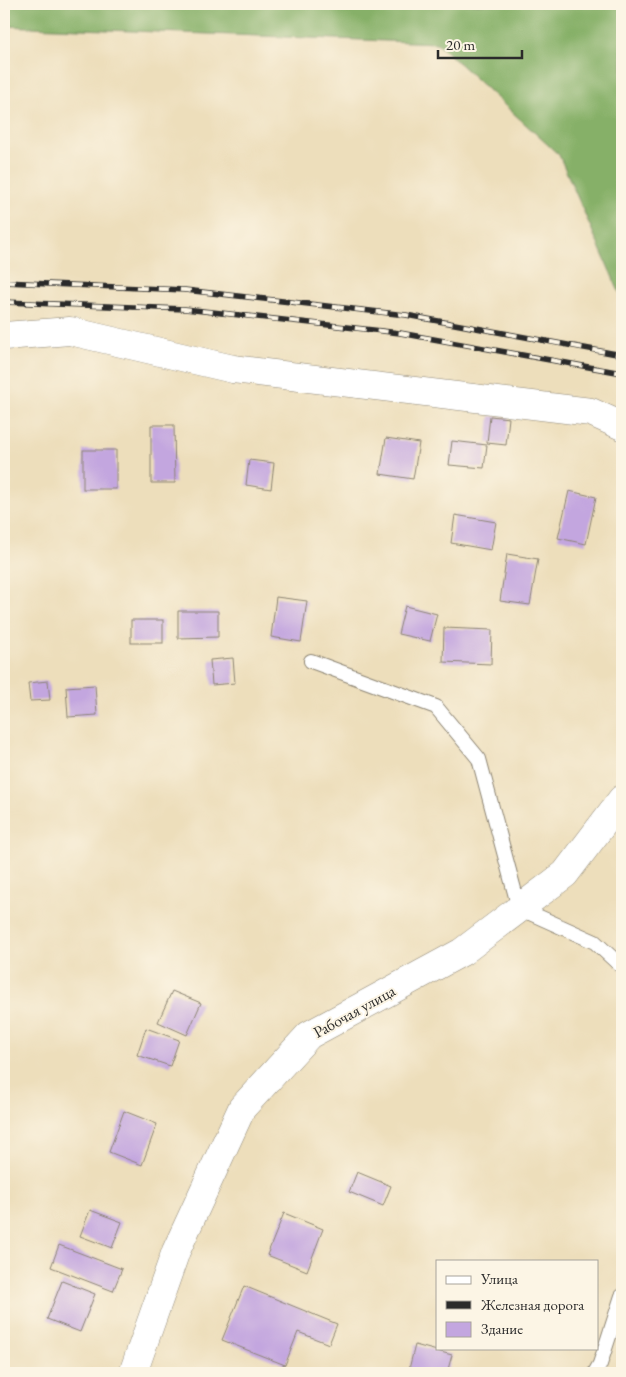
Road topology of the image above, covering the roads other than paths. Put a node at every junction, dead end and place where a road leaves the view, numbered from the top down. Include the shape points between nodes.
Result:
1 (4, 336) edge
2 (622, 426) edge
3 (310, 661) dead end
4 (622, 799) edge
5 (519, 908) junction
6 (622, 967) edge
7 (622, 1296) edge
8 (133, 1373) edge
9 (594, 1373) edge

1 - 2 street via 70,331 233,369 591,412
3 - 5 lane via 436,707 479,759
4 - 5 street, Рабочая улица via 565,874
5 - 6 lane via 596,942
5 - 8 street, Рабочая улица via 462,952 309,1035 242,1108 176,1250
7 - 9 lane via 600,1364

